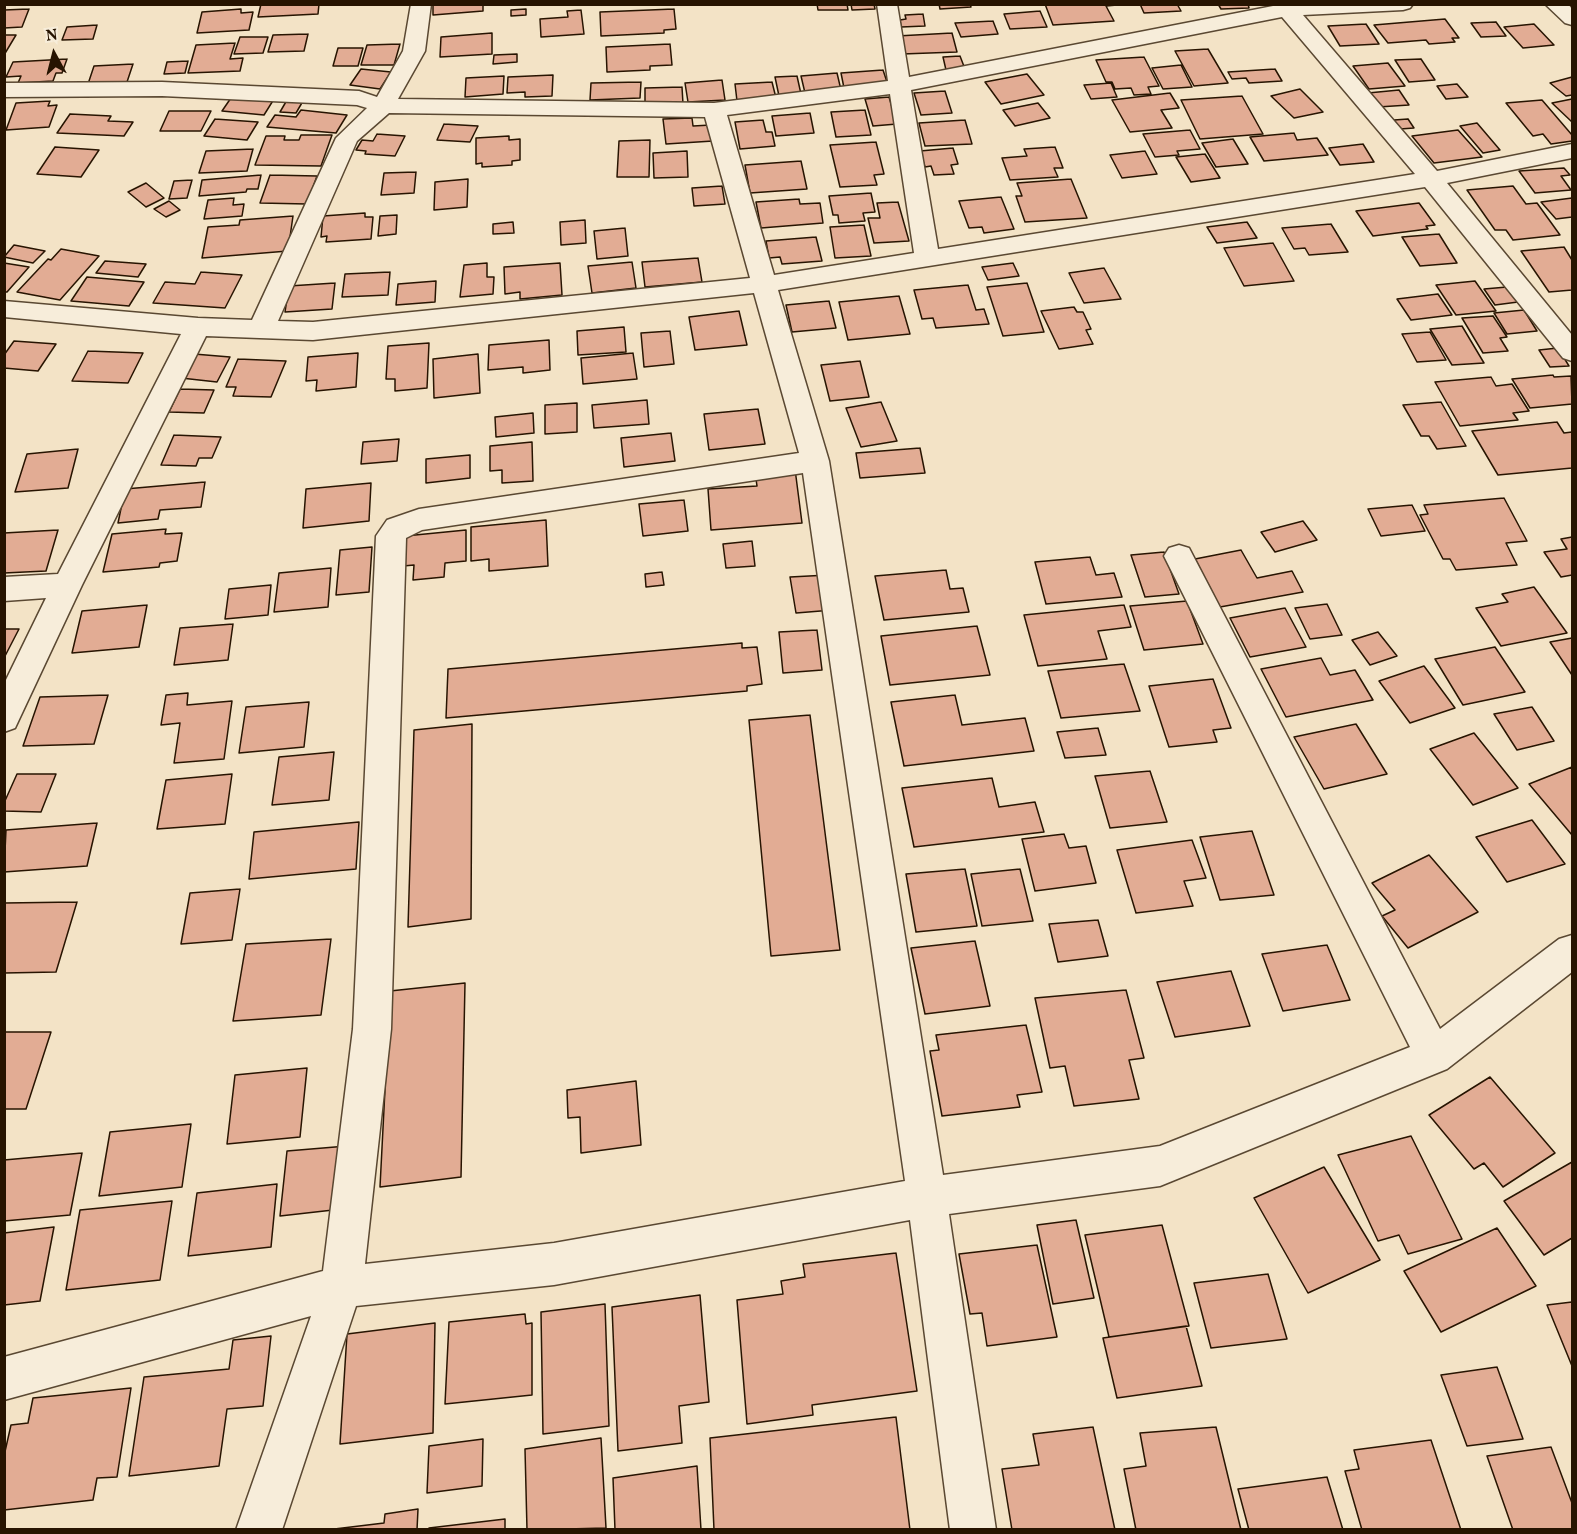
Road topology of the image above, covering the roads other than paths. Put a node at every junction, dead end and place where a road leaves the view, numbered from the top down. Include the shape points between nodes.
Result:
1 (422, 4) edge
2 (887, 4) edge
3 (1403, 4) edge
4 (1555, 4) edge
5 (1285, 7) edge
6 (1572, 19) edge
7 (898, 86) junction
8 (4, 90) edge
9 (383, 106) junction
10 (714, 110) junction
11 (1572, 151) edge
12 (1431, 179) junction
13 (927, 260) junction
14 (766, 284) junction
15 (4, 309) edge
16 (198, 327) junction
17 (261, 330) junction
18 (1572, 352) edge
19 (815, 461) junction
20 (1179, 556) dead end
21 (67, 585) junction
22 (4, 589) edge
23 (4, 719) edge
24 (1572, 951) edge
25 (1434, 1056) junction
26 (927, 1197) junction
27 (342, 1287) junction
28 (4, 1379) edge
29 (259, 1530) edge
30 (973, 1530) edge

1 - 9 street via 414,51
2 - 7 street
3 - 5 street
4 - 6 street
5 - 7 street
5 - 12 street
7 - 10 street
7 - 13 street
8 - 9 street via 173,90 358,98
9 - 10 street
9 - 17 street via 347,138
10 - 14 street
11 - 12 street
12 - 13 street
12 - 18 street
13 - 14 street
14 - 17 street via 313,331
14 - 19 street
15 - 16 street
16 - 17 street
16 - 21 street
19 - 26 street
19 - 27 street via 419,520 397,528 391,536 372,1029
20 - 25 street
21 - 22 street
21 - 23 street
24 - 25 street
25 - 26 street via 1160,1166
26 - 27 street via 554,1264
26 - 30 street
27 - 28 street
27 - 29 street

